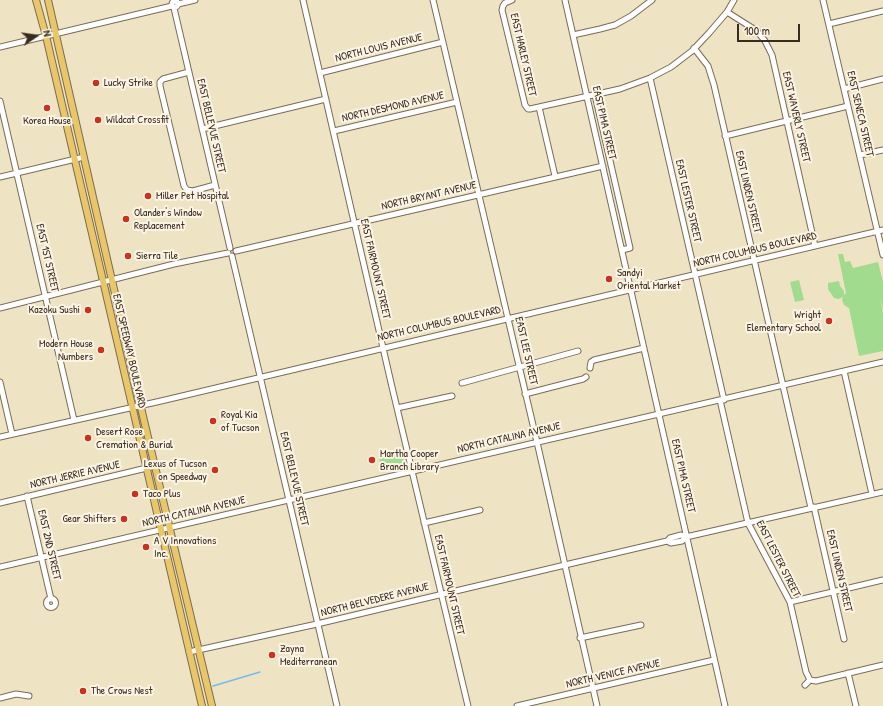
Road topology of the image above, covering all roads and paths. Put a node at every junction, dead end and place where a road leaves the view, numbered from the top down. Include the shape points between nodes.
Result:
1 (36, 0) edge
2 (48, 0) edge
3 (195, 0) edge
4 (303, 0) edge
5 (433, 0) edge
6 (512, 0) edge
7 (565, 0) edge
8 (652, 0) edge
9 (734, 0) edge
10 (823, 0) edge
11 (174, 4) edge
12 (883, 11) edge
13 (727, 12) junction
14 (829, 24) junction
15 (55, 33) junction
16 (46, 36) junction
17 (574, 36) junction
18 (443, 42) junction
19 (0, 47) edge
20 (694, 48) junction
21 (189, 72) junction
22 (320, 72) junction
23 (650, 78) junction
24 (883, 79) edge
25 (844, 89) junction
26 (595, 95) junction
27 (588, 96) junction
28 (326, 99) junction
29 (0, 101) edge
30 (457, 102) junction
31 (848, 106) junction
32 (539, 107) junction
33 (787, 122) junction
34 (202, 129) junction
35 (334, 131) junction
36 (725, 136) junction
37 (883, 150) edge
38 (860, 155) junction
39 (84, 157) junction
40 (74, 159) junction
41 (603, 166) junction
42 (17, 173) junction
43 (555, 176) junction
44 (0, 178) edge
45 (215, 185) junction
46 (479, 194) junction
47 (354, 224) junction
48 (880, 231) edge
49 (815, 246) junction
50 (622, 250) junction
51 (230, 253) junction
52 (883, 255) edge
53 (753, 260) junction
54 (695, 274) junction
55 (112, 279) junction
56 (103, 282) junction
57 (631, 289) junction
58 (46, 297) junction
59 (0, 308) edge
60 (508, 318) junction
61 (384, 347) junction
62 (644, 348) junction
63 (578, 351) dead end
64 (883, 362) edge
65 (519, 368) junction
66 (590, 368) dead end
67 (844, 371) junction
68 (260, 377) junction
69 (586, 377) dead end
70 (0, 382) edge
71 (462, 383) dead end
72 (782, 386) junction
73 (525, 394) junction
74 (452, 396) dead end
75 (722, 400) junction
76 (141, 405) junction
77 (132, 407) junction
78 (397, 408) junction
79 (659, 414) junction
80 (74, 420) junction
81 (12, 434) junction
82 (0, 437) edge
83 (537, 442) junction
84 (155, 466) junction
85 (146, 468) junction
86 (412, 471) junction
87 (883, 492) edge
88 (872, 494) junction
89 (27, 496) junction
90 (289, 500) junction
91 (0, 503) edge
92 (813, 508) junction
93 (480, 510) dead end
94 (424, 523) junction
95 (748, 523) junction
96 (170, 528) junction
97 (161, 531) junction
98 (686, 537) junction
99 (42, 558) junction
100 (565, 565) junction
101 (0, 567) edge
102 (883, 580) edge
103 (834, 592) junction
104 (441, 594) junction
105 (51, 599) dead end
106 (790, 602) junction
107 (317, 624) junction
108 (641, 625) dead end
109 (580, 638) junction
110 (844, 639) dead end
111 (199, 650) junction
112 (189, 652) junction
113 (714, 660) junction
114 (883, 665) edge
115 (848, 673) junction
116 (810, 680) junction
117 (805, 685) dead end
118 (592, 689) junction
119 (29, 696) dead end
120 (0, 698) edge
121 (534, 704) edge
122 (202, 706) edge
123 (212, 706) edge
124 (337, 706) edge
125 (468, 706) edge
126 (517, 706) edge
127 (597, 706) edge
128 (725, 706) edge
129 (856, 706) edge

1 - 16 main road, EAST SPEEDWAY BOULEVARD
2 - 15 main road, EAST SPEEDWAY BOULEVARD
3 - 11 street
4 - 22 street, EAST FAIRMOUNT STREET
5 - 18 street, EAST LEE STREET
6 - 32 street, EAST HARLEY STREET via 503,6 503,12 522,94 527,108
7 - 17 street, EAST PIMA STREET
8 - 17 street via 615,25
9 - 13 street
10 - 14 street, EAST SENECA STREET
11 - 15 street
11 - 21 street, EAST BELLEVUE STREET
12 - 14 street
13 - 20 street
13 - 33 street, EAST WAVERLY STREET via 762,36 772,55
14 - 25 street, EAST SENECA STREET
15 - 16 street
15 - 39 main road, EAST SPEEDWAY BOULEVARD
16 - 19 street
16 - 40 main road, EAST SPEEDWAY BOULEVARD
17 - 27 street, EAST PIMA STREET
18 - 22 street, NORTH LOUIS AVENUE
18 - 30 street, EAST LEE STREET
20 - 23 street
20 - 36 street, EAST LINDEN STREET via 711,73
21 - 34 street, EAST BELLEVUE STREET
21 - 45 street via 163,79 160,84 161,93 184,186 187,190 193,191
22 - 28 street, EAST FAIRMOUNT STREET
23 - 26 street
23 - 54 street, EAST LESTER STREET
24 - 25 street
25 - 31 street, EAST SENECA STREET
26 - 27 street
26 - 50 street, EAST PIMA STREET via 630,248
27 - 32 street
27 - 41 street, EAST PIMA STREET
28 - 34 street
28 - 35 street, EAST FAIRMOUNT STREET
29 - 42 street, EAST 1ST STREET
30 - 35 street, NORTH DESMOND AVENUE
30 - 46 street, EAST LEE STREET
31 - 33 street
31 - 38 street, EAST SENECA STREET
32 - 43 street
33 - 36 street
33 - 49 street, EAST WAVERLY STREET
34 - 45 street, EAST BELLEVUE STREET
35 - 47 street, EAST FAIRMOUNT STREET
36 - 53 street, EAST LINDEN STREET
37 - 38 street
38 - 48 street, EAST SENECA STREET
39 - 40 street
39 - 55 main road, EAST SPEEDWAY BOULEVARD
40 - 42 street
40 - 56 main road, EAST SPEEDWAY BOULEVARD
41 - 43 street, NORTH BRYANT AVENUE
41 - 50 street, EAST PIMA STREET
42 - 44 street
42 - 58 street, EAST 1ST STREET
43 - 46 street, NORTH BRYANT AVENUE
45 - 51 street, EAST BELLEVUE STREET
46 - 47 street, NORTH BRYANT AVENUE
46 - 60 street, EAST LEE STREET
47 - 51 street, NORTH BRYANT AVENUE via 236,251 235,255
47 - 61 street, EAST FAIRMOUNT STREET
48 - 49 street, NORTH COLUMBUS BOULEVARD
48 - 52 street, EAST SENECA STREET
49 - 53 street, NORTH COLUMBUS BOULEVARD
50 - 57 street, EAST PIMA STREET
51 - 55 street
51 - 68 street, EAST BELLEVUE STREET
53 - 54 street, NORTH COLUMBUS BOULEVARD
53 - 72 street, EAST LINDEN STREET
54 - 57 street, NORTH COLUMBUS BOULEVARD
54 - 75 street, EAST LESTER STREET
55 - 56 street
55 - 76 main road, EAST SPEEDWAY BOULEVARD
56 - 58 street
56 - 77 main road, EAST SPEEDWAY BOULEVARD
57 - 60 street, NORTH COLUMBUS BOULEVARD
57 - 62 street, EAST PIMA STREET
58 - 59 street
58 - 80 street, EAST 1ST STREET
60 - 61 street, NORTH COLUMBUS BOULEVARD
60 - 65 street, EAST LEE STREET
61 - 68 street, NORTH COLUMBUS BOULEVARD
61 - 78 street, EAST FAIRMOUNT STREET
62 - 66 street via 594,360
62 - 79 street, EAST PIMA STREET
63 - 65 street
64 - 67 street, NORTH CATALINA AVENUE
65 - 71 street
65 - 73 street, EAST LEE STREET
67 - 72 street, NORTH CATALINA AVENUE
67 - 88 street
68 - 76 street, NORTH COLUMBUS BOULEVARD
68 - 90 street, EAST BELLEVUE STREET
69 - 73 street
70 - 81 street
72 - 75 street, NORTH CATALINA AVENUE
72 - 92 street, EAST LINDEN STREET
73 - 83 street, EAST LEE STREET
74 - 78 street
75 - 79 street, NORTH CATALINA AVENUE
75 - 95 street, EAST LESTER STREET
76 - 77 street, NORTH COLUMBUS BOULEVARD
76 - 84 main road, EAST SPEEDWAY BOULEVARD
77 - 80 street, NORTH COLUMBUS BOULEVARD
77 - 85 main road, EAST SPEEDWAY BOULEVARD
78 - 86 street, EAST FAIRMOUNT STREET
79 - 83 street, NORTH CATALINA AVENUE
79 - 98 street, EAST PIMA STREET
80 - 81 street, NORTH COLUMBUS BOULEVARD
81 - 82 street, NORTH COLUMBUS BOULEVARD
83 - 86 street, NORTH CATALINA AVENUE
83 - 100 street, EAST LEE STREET
84 - 85 street, NORTH JERRIE AVENUE
84 - 96 main road, EAST SPEEDWAY BOULEVARD
85 - 89 street, NORTH JERRIE AVENUE
85 - 97 main road, EAST SPEEDWAY BOULEVARD
86 - 90 street, NORTH CATALINA AVENUE
86 - 94 street, EAST FAIRMOUNT STREET
87 - 88 street
88 - 92 street
89 - 91 street, NORTH JERRIE AVENUE
89 - 99 street, EAST 2ND STREET
90 - 96 street, NORTH CATALINA AVENUE
90 - 107 street, EAST BELLEVUE STREET
92 - 95 street
92 - 103 street, EAST LINDEN STREET
93 - 94 street
94 - 104 street, EAST FAIRMOUNT STREET
95 - 98 street
95 - 106 street, EAST LESTER STREET
96 - 97 street, NORTH CATALINA AVENUE
96 - 111 main road, EAST SPEEDWAY BOULEVARD
97 - 99 street, NORTH CATALINA AVENUE
97 - 112 main road, EAST SPEEDWAY BOULEVARD
98 - 100 street, NORTH BELVEDERE AVENUE via 671,543 667,541
98 - 113 street, EAST PIMA STREET
99 - 101 street, NORTH CATALINA AVENUE
99 - 105 street, EAST 2ND STREET
100 - 104 street, NORTH BELVEDERE AVENUE
100 - 109 street, EAST LEE STREET
102 - 103 street
103 - 106 street
103 - 110 street, EAST LINDEN STREET
104 - 107 street, NORTH BELVEDERE AVENUE
104 - 125 street, EAST FAIRMOUNT STREET
106 - 116 street, EAST LESTER STREET
107 - 111 street, NORTH BELVEDERE AVENUE
107 - 124 street, EAST BELLEVUE STREET
108 - 109 street
109 - 118 street, EAST LEE STREET
111 - 112 street, NORTH BELVEDERE AVENUE
111 - 123 main road, EAST SPEEDWAY BOULEVARD
112 - 122 main road, EAST SPEEDWAY BOULEVARD
113 - 118 street, NORTH VENICE AVENUE
113 - 128 street, EAST PIMA STREET
114 - 115 street
115 - 116 street via 816,681
115 - 129 street
116 - 117 street
118 - 121 street, NORTH VENICE AVENUE
118 - 127 street, EAST LEE STREET
119 - 120 street via 16,694
121 - 126 street, NORTH VENICE AVENUE

